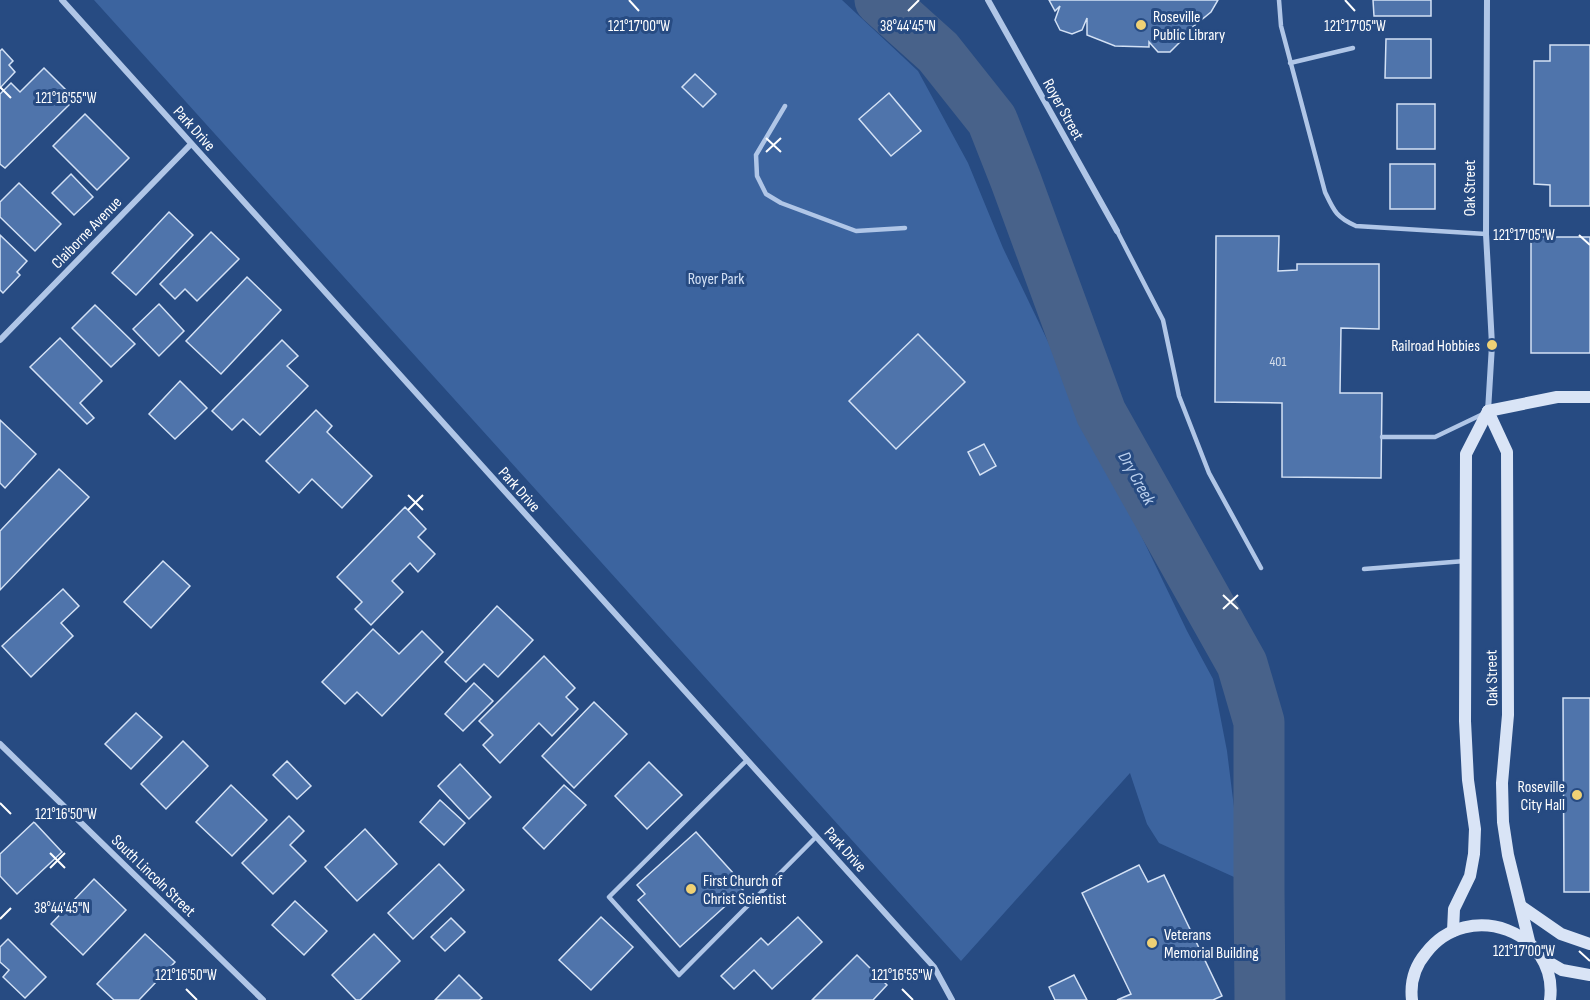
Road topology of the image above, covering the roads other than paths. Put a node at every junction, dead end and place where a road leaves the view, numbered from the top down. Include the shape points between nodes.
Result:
1 (62, 0) edge
2 (988, 0) edge
3 (1279, 0) edge
4 (1487, 0) edge
5 (1353, 48) dead end
6 (1290, 63) junction
7 (785, 106) dead end
8 (191, 144) junction
9 (905, 228) dead end
10 (1117, 231) joint
11 (1486, 234) junction
12 (0, 340) edge
13 (1590, 397) edge
14 (1488, 411) junction
15 (1382, 436) dead end
16 (1465, 561) junction
17 (1261, 568) dead end
18 (1364, 568) dead end
19 (0, 744) edge
20 (747, 760) junction
21 (816, 837) junction
22 (1522, 908) junction
23 (1453, 931) junction
24 (1590, 944) edge
25 (1530, 945) junction
26 (1543, 958) junction
27 (1590, 975) edge
28 (263, 1000) edge
29 (952, 1000) edge
30 (1412, 1000) edge
31 (1550, 1000) edge

1 - 8 street, Park Drive
2 - 10 street, Royer Street
3 - 6 lane
4 - 11 street, Oak Street
5 - 6 lane
6 - 11 lane via 1334,212 1356,226
7 - 9 lane via 756,156 756,176 766,194 856,231
8 - 12 street, Claiborne Avenue
8 - 20 street, Park Drive
10 - 17 lane via 1163,320 1179,396 1209,473
11 - 14 street, Oak Street via 1492,345
13 - 14 main road via 1557,397
14 - 15 lane via 1435,437
14 - 16 main road, Oak Street via 1466,454
14 - 22 main road, Oak Street via 1507,452 1508,715 1503,822
16 - 18 lane
16 - 23 main road, Oak Street via 1465,721 1475,829 1470,876 1454,909
19 - 28 street, South Lincoln Street
20 - 21 street, Park Drive
20 - 21 lane via 609,897 679,975
21 - 29 street, Park Drive via 934,967
22 - 24 main road via 1561,934
22 - 25 main road, Oak Street
23 - 25 main road via 1481,924 1499,927
23 - 30 main road via 1432,944 1421,959 1413,975
25 - 26 main road
26 - 27 main road via 1562,970
26 - 31 main road

